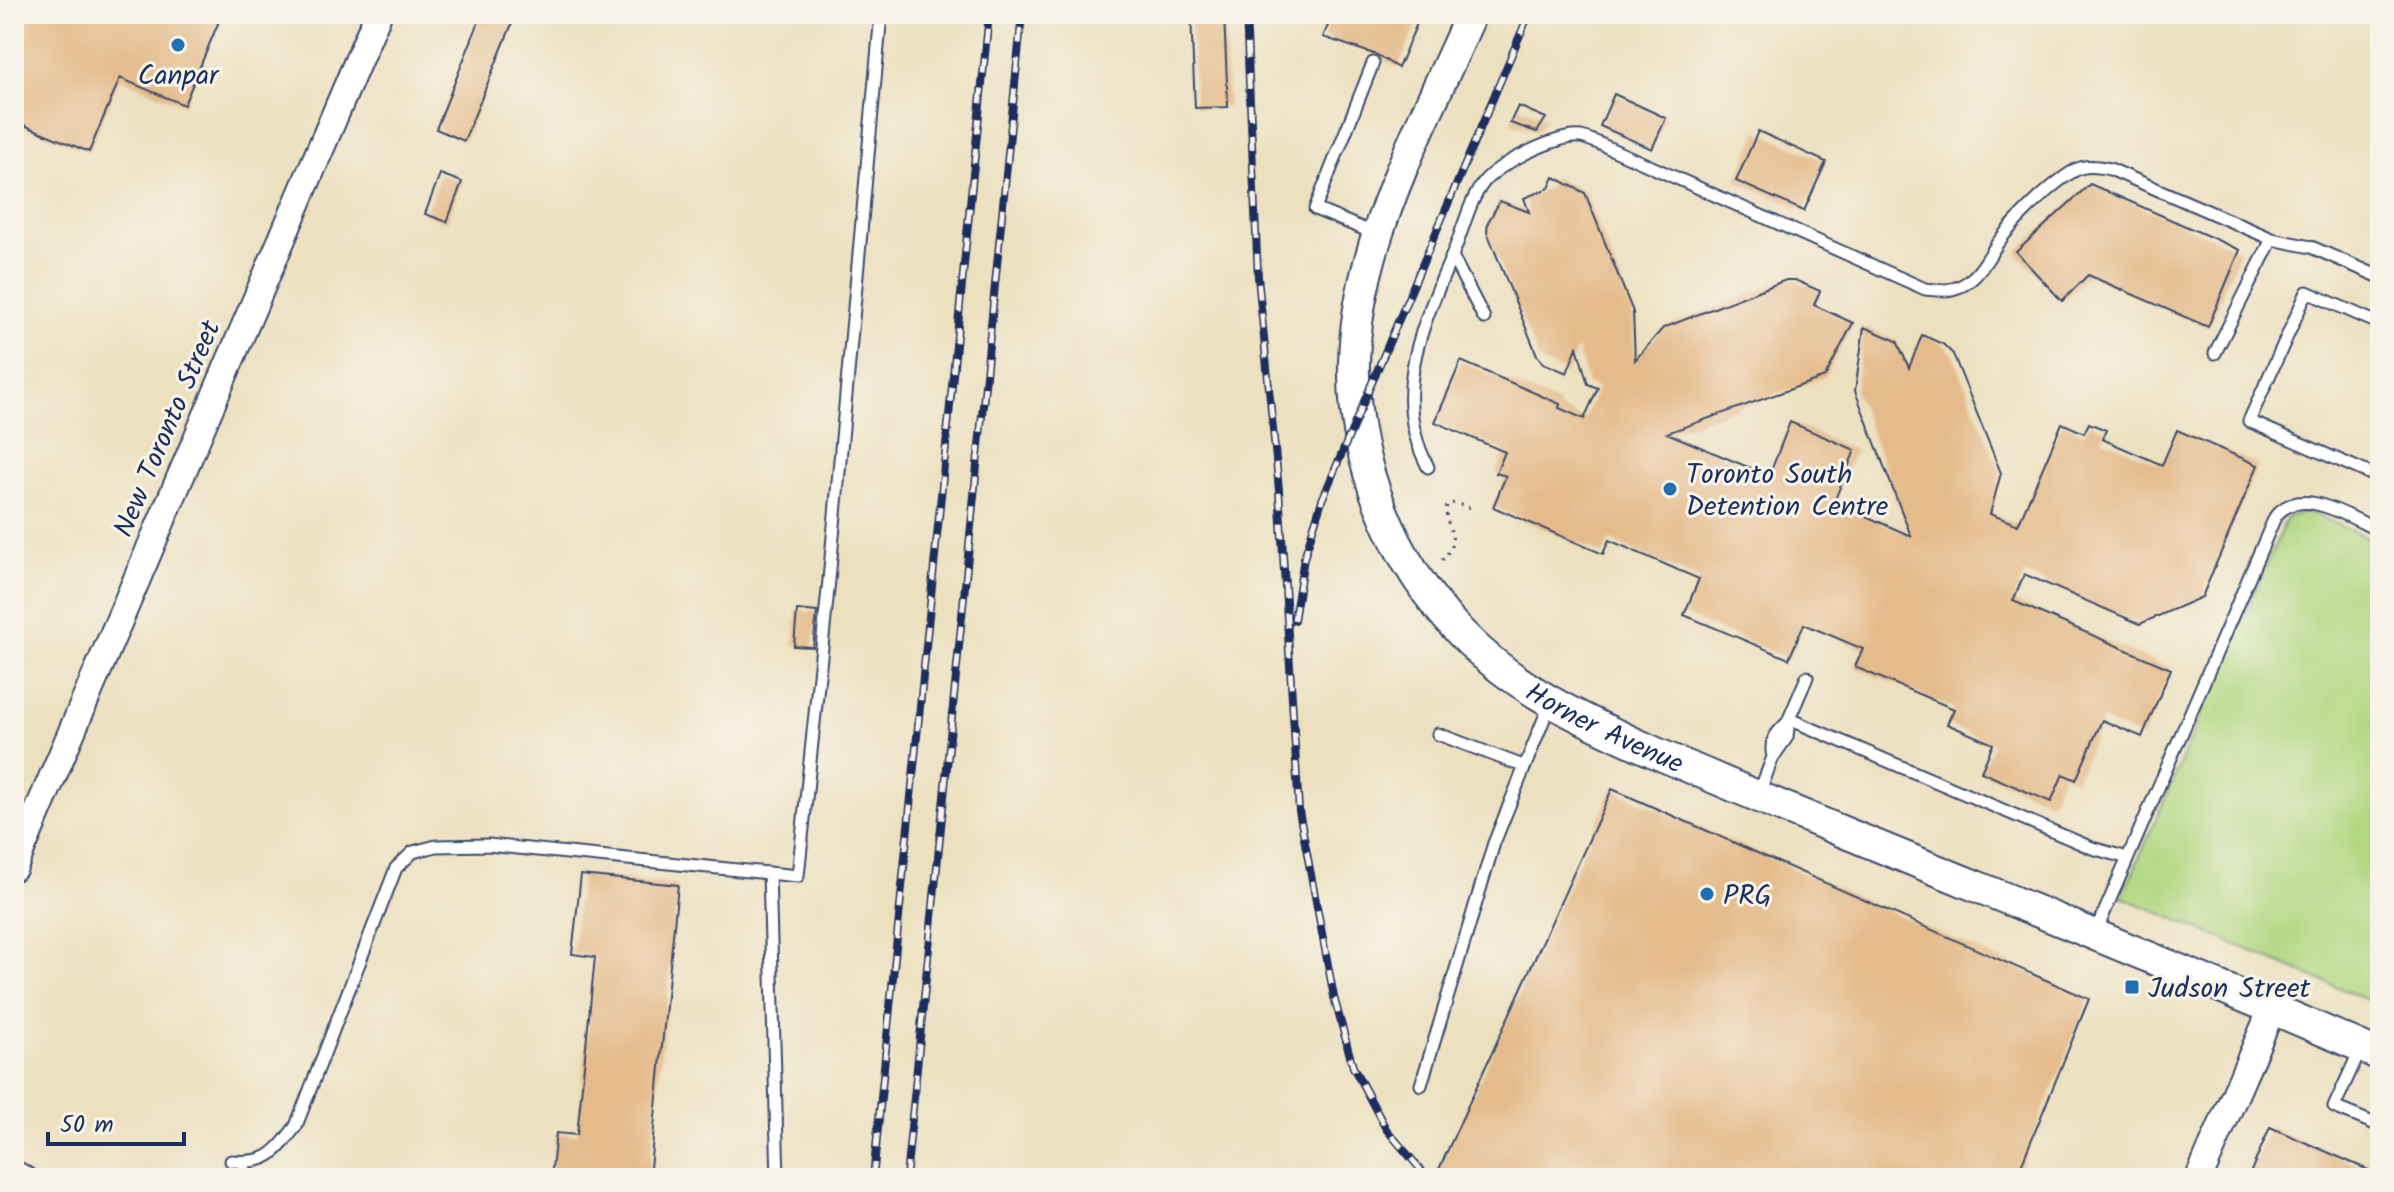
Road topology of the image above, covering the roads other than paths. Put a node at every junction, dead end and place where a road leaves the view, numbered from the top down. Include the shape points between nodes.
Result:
1 (378, 14) edge
2 (881, 14) edge
3 (1471, 14) edge
4 (1373, 63) dead end
5 (1377, 235) junction
6 (2272, 239) junction
7 (1452, 256) junction
8 (2380, 277) edge
9 (1484, 318) dead end
10 (2380, 324) edge
11 (2215, 353) dead end
12 (1428, 467) dead end
13 (2380, 478) edge
14 (2380, 531) edge
15 (1807, 677) dead end
16 (1550, 704) junction
17 (1788, 721) junction
18 (1438, 734) dead end
19 (1523, 766) junction
20 (1757, 797) junction
21 (2128, 858) junction
22 (14, 867) edge
23 (769, 873) junction
24 (2095, 935) junction
25 (2272, 1009) junction
26 (2371, 1051) edge
27 (1421, 1085) dead end
28 (2380, 1126) edge
29 (231, 1161) dead end
30 (245, 1162) junction
31 (14, 1165) edge
32 (35, 1178) edge
33 (244, 1178) edge
34 (778, 1178) edge
35 (2199, 1178) edge

1 - 22 street, New Toronto Street
2 - 23 lane via 798,876
3 - 5 main road, Horner Avenue
4 - 5 lane via 1315,209
5 - 16 main road, Horner Avenue via 1363,283 1353,367 1363,452 1373,487 1407,561 1432,599 1490,660
6 - 7 lane via 2094,166 2064,178 2009,230 1963,285 1945,291 1925,289 1580,137 1504,164 1483,183
6 - 8 lane via 2311,247
6 - 11 lane
7 - 9 lane
7 - 12 lane via 1414,351 1410,404
10 - 13 lane via 2307,292 2249,421
14 - 21 lane via 2305,501 2282,507
15 - 17 lane
16 - 19 lane
16 - 20 main road, Horner Avenue
17 - 20 lane via 1787,737
17 - 21 lane via 2089,844 2095,840
18 - 19 lane
19 - 27 lane via 1494,843
20 - 24 main road, Horner Avenue
21 - 24 lane
23 - 30 lane via 488,845 447,844 413,852 396,868 296,1126 263,1160
23 - 34 lane
24 - 25 main road, Horner Avenue
25 - 26 main road, Horner Avenue
25 - 35 street
26 - 28 lane via 2334,1107
29 - 30 lane
30 - 33 lane
31 - 32 lane

